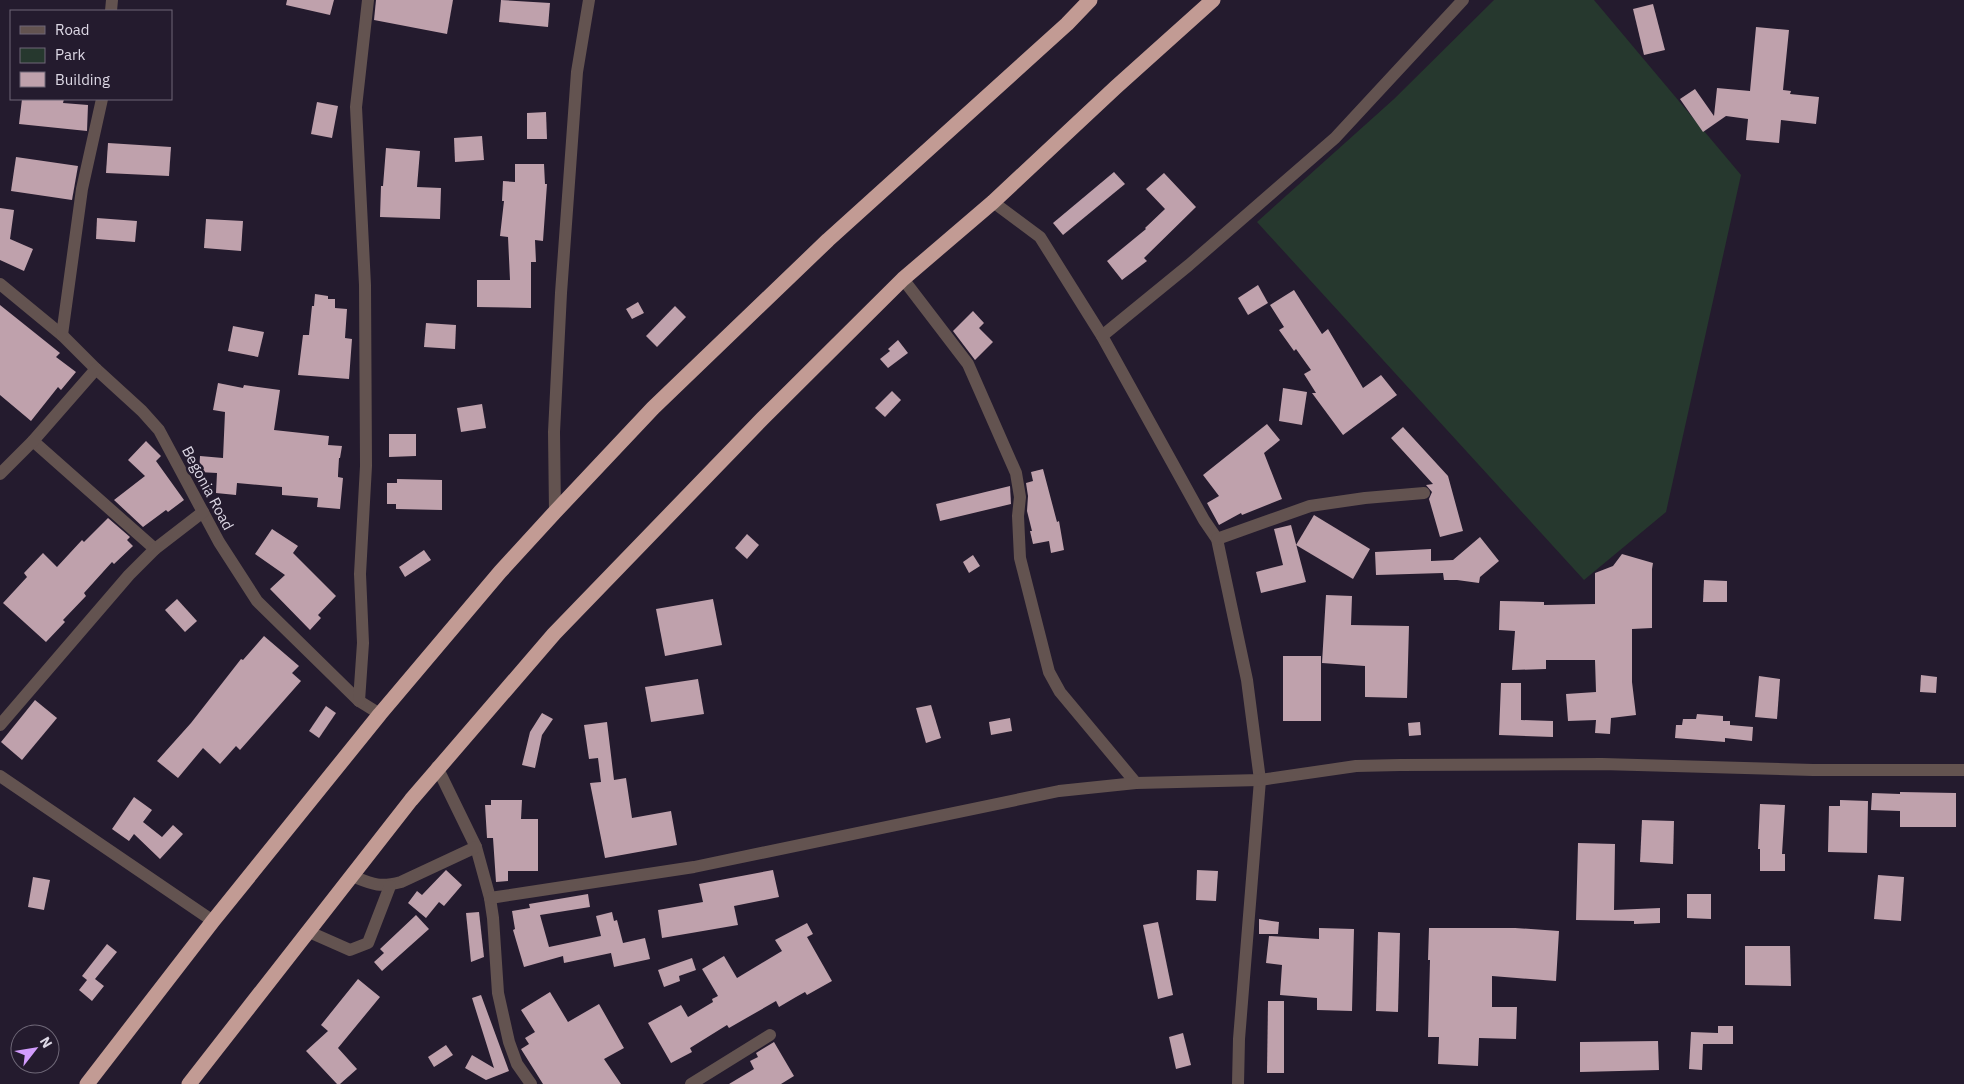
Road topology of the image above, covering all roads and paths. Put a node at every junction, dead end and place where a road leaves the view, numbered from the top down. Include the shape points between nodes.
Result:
1 (368, 0) edge
2 (589, 0) edge
3 (1090, 0) edge
4 (1213, 0) edge
5 (1463, 0) edge
6 (102, 100) edge
7 (992, 202) junction
8 (903, 279) junction
9 (0, 284) edge
10 (62, 335) junction
11 (1102, 336) junction
12 (96, 369) junction
13 (32, 441) junction
14 (0, 474) edge
15 (1424, 494) dead end
16 (203, 512) junction
17 (555, 512) junction
18 (1217, 539) junction
19 (155, 549) junction
20 (360, 701) junction
21 (380, 714) junction
22 (0, 725) edge
23 (437, 767) junction
24 (1964, 770) edge
25 (0, 776) edge
26 (1260, 780) junction
27 (1136, 783) junction
28 (476, 847) junction
29 (352, 876) junction
30 (390, 886) junction
31 (490, 898) junction
32 (213, 920) junction
33 (307, 932) junction
34 (770, 1035) dead end
35 (87, 1084) edge
36 (189, 1084) edge
37 (531, 1084) edge
38 (691, 1084) edge
39 (1238, 1084) edge

1 - 20 street via 356,107 365,285 366,466 360,574 363,643
2 - 17 street via 577,72 561,293 554,432
3 - 17 highway via 814,253 653,408
4 - 7 highway
5 - 11 street via 1335,138 1189,266
6 - 10 street via 82,189
7 - 8 highway
7 - 11 street via 1040,237
8 - 23 highway via 554,634
8 - 27 street via 968,364 1016,473 1020,497 1020,558 1050,672 1060,692
9 - 10 street, Begonia Road
10 - 12 street, Begonia Road
11 - 18 street
12 - 13 street
12 - 16 street, Begonia Road via 159,430
13 - 14 street
13 - 19 street
15 - 18 street via 1310,506
16 - 19 street
16 - 20 street, Begonia Road via 257,601
17 - 21 highway
18 - 26 street via 1247,680
19 - 22 street
20 - 21 street, Begonia Road
21 - 32 highway
23 - 28 street
23 - 29 highway
24 - 26 street via 1813,770 1602,764 1400,765 1356,766
25 - 32 street
26 - 27 street
26 - 39 street
27 - 31 street via 1059,791 694,867
28 - 30 street
28 - 31 street
29 - 30 street via 378,887
29 - 33 highway
30 - 33 street via 368,943 350,950
31 - 37 street via 498,993 509,1042 517,1064
32 - 35 highway
33 - 36 highway
34 - 38 street

